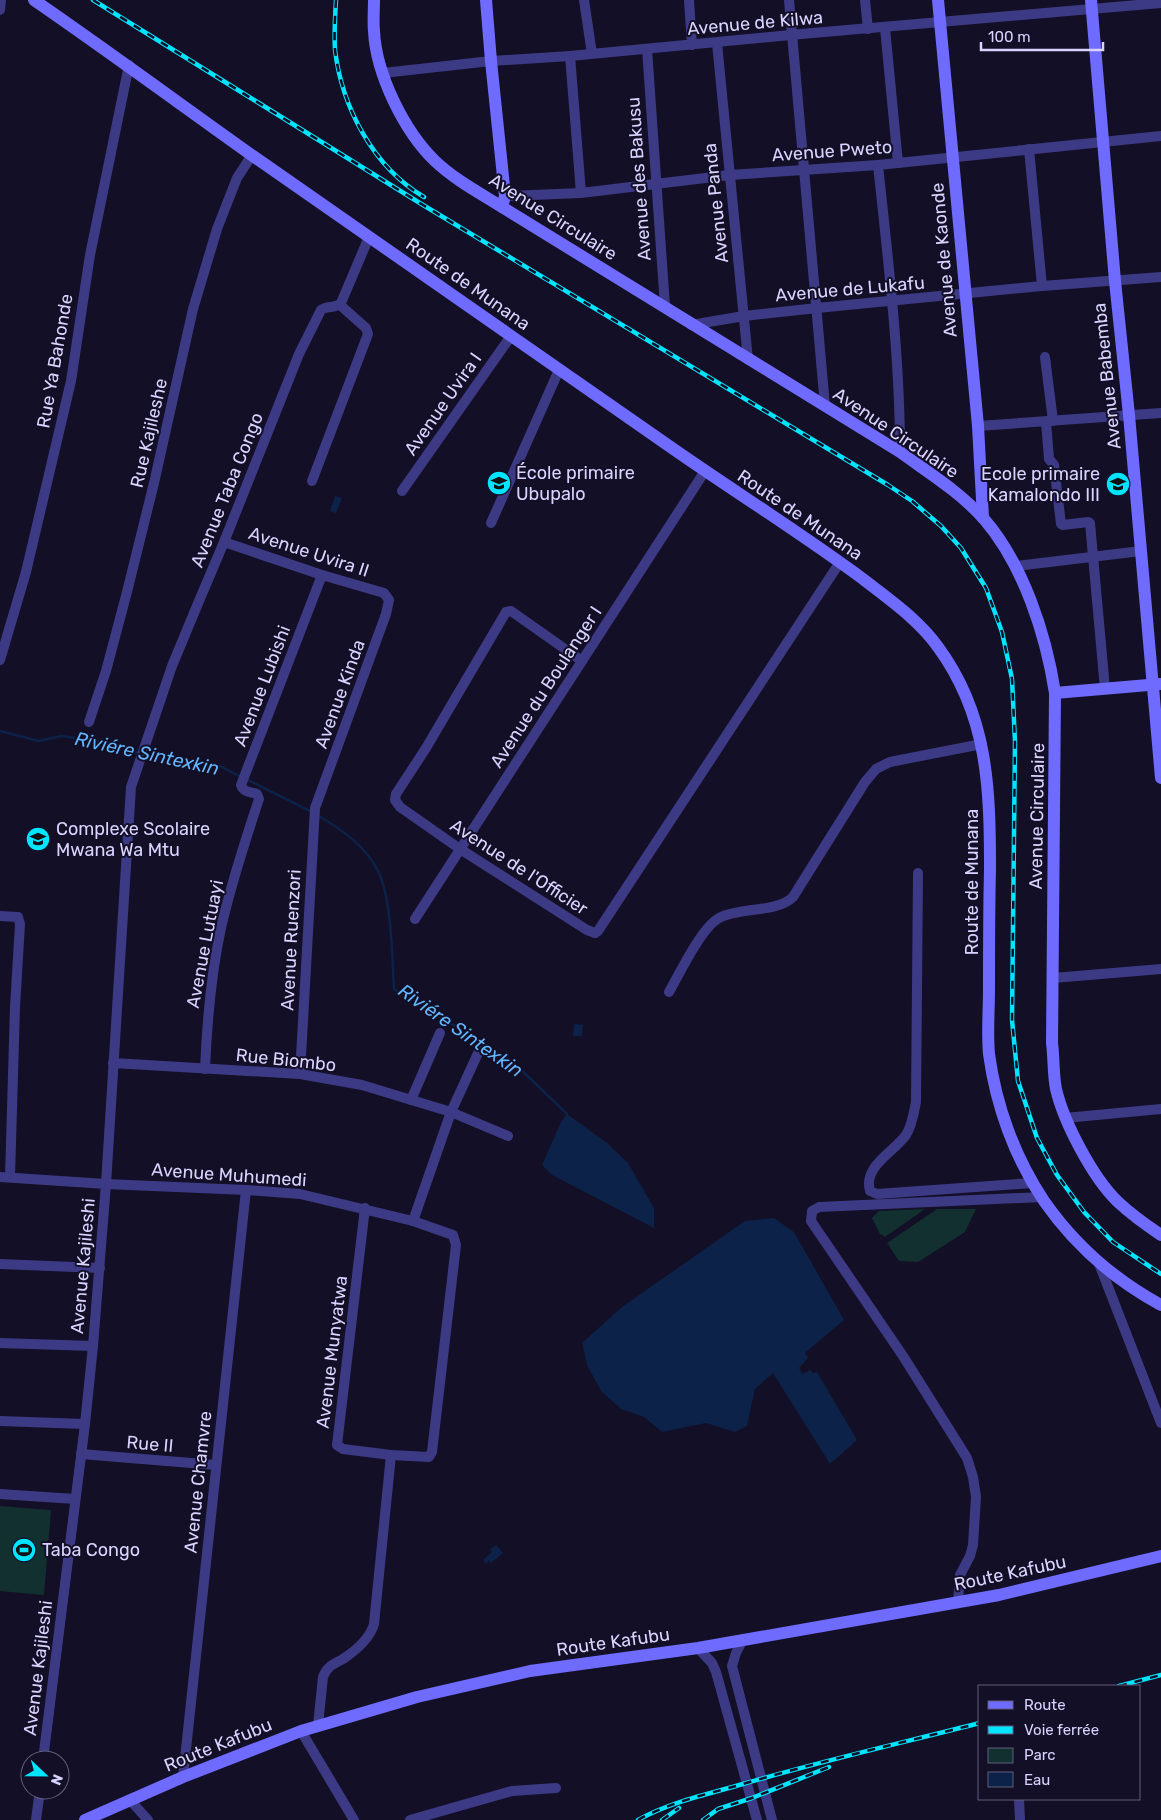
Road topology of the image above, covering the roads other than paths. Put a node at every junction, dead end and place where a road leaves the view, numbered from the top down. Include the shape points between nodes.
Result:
1 (1, 0) edge
2 (34, 0) edge
3 (374, 0) edge
4 (486, 0) edge
5 (584, 0) edge
6 (689, 0) edge
7 (789, 0) edge
8 (865, 0) edge
9 (938, 0) edge
10 (1161, 3) edge
11 (1092, 5) edge
12 (0, 10) edge
13 (940, 23) junction
14 (885, 28) junction
15 (868, 29) junction
16 (792, 35) junction
17 (717, 43) junction
18 (692, 45) junction
19 (646, 49) junction
20 (592, 54) junction
21 (570, 56) junction
22 (491, 61) junction
23 (129, 65) junction
24 (382, 73) junction
25 (1161, 136) edge
26 (1104, 142) junction
27 (1029, 149) junction
28 (252, 155) junction
29 (952, 157) junction
30 (898, 163) junction
31 (878, 165) junction
32 (805, 169) junction
33 (730, 175) junction
34 (656, 185) junction
35 (581, 193) junction
36 (504, 201) junction
37 (369, 237) junction
38 (1161, 277) edge
39 (1115, 281) junction
40 (1042, 286) junction
41 (965, 295) junction
42 (892, 301) junction
43 (340, 305) junction
44 (665, 306) junction
45 (817, 308) junction
46 (744, 316) junction
47 (691, 325) junction
48 (511, 336) junction
49 (1045, 357) dead end
50 (748, 360) junction
51 (559, 370) junction
52 (825, 406) junction
53 (1161, 412) edge
54 (1129, 415) junction
55 (1049, 421) junction
56 (978, 426) junction
57 (900, 452) junction
58 (705, 471) junction
59 (312, 481) dead end
60 (402, 491) dead end
61 (983, 518) junction
62 (491, 523) dead end
63 (224, 542) junction
64 (1141, 551) junction
65 (1093, 558) junction
66 (840, 562) junction
67 (1016, 566) junction
68 (322, 575) junction
69 (384, 593) joint
70 (0, 660) edge
71 (582, 661) junction
72 (1157, 684) edge
73 (1105, 689) junction
74 (1055, 693) junction
75 (89, 722) dead end
76 (982, 744) junction
77 (135, 772) joint
78 (1161, 778) edge
79 (259, 798) joint
80 (315, 808) joint
81 (460, 849) junction
82 (918, 873) dead end
83 (0, 916) edge
84 (415, 920) dead end
85 (1161, 969) edge
86 (1053, 978) junction
87 (669, 992) dead end
88 (440, 1033) dead end
89 (479, 1051) dead end
90 (113, 1063) junction
91 (205, 1069) junction
92 (300, 1074) junction
93 (411, 1100) junction
94 (1161, 1109) edge
95 (451, 1112) junction
96 (1065, 1118) junction
97 (508, 1136) dead end
98 (5, 1177) edge
99 (1032, 1183) junction
100 (106, 1184) junction
101 (246, 1190) junction
102 (1042, 1197) junction
103 (365, 1208) junction
104 (413, 1221) junction
105 (1161, 1235) edge
106 (1098, 1260) junction
107 (0, 1264) edge
108 (100, 1268) junction
109 (1161, 1305) edge
110 (0, 1342) edge
111 (93, 1346) junction
112 (0, 1421) edge
113 (1161, 1423) edge
114 (85, 1424) junction
115 (81, 1454) junction
116 (391, 1455) junction
117 (216, 1465) junction
118 (0, 1494) edge
119 (75, 1499) junction
120 (1161, 1556) edge
121 (958, 1602) junction
122 (743, 1639) junction
123 (698, 1648) junction
124 (318, 1725) junction
125 (300, 1731) junction
126 (44, 1750) edge
127 (183, 1777) junction
128 (556, 1788) dead end
129 (39, 1800) edge
130 (130, 1800) junction
131 (1019, 1800) edge
132 (771, 1818) edge
133 (89, 1819) edge
134 (36, 1820) edge
135 (148, 1820) edge
136 (354, 1820) edge
137 (410, 1820) edge
138 (757, 1820) edge
139 (782, 1820) edge
140 (1020, 1820) edge

1 - 12 street
2 - 23 street, Route de Munana
3 - 24 street, Avenue Circulaire via 374,32
4 - 22 street
5 - 20 street
6 - 18 street
7 - 16 street
8 - 15 street
9 - 13 street, Avenue de Kaonde
10 - 11 street, Avenue de Kilwa
11 - 13 street, Avenue de Kilwa
11 - 26 street, Avenue Babemba
13 - 14 street, Avenue de Kilwa
13 - 29 street, Avenue de Kaonde
14 - 15 street, Avenue de Kilwa
14 - 30 street
15 - 16 street, Avenue de Kilwa
16 - 17 street, Avenue de Kilwa
16 - 32 street
17 - 18 street, Avenue de Kilwa
17 - 33 street, Avenue Panda
18 - 19 street, Avenue de Kilwa
19 - 20 street, Avenue de Kilwa
19 - 34 street, Avenue des Bakusu
20 - 21 street, Avenue de Kilwa
21 - 22 street, Avenue de Kilwa
21 - 35 street
22 - 24 street, Avenue de Kilwa
22 - 36 street
23 - 28 street, Route de Munana
23 - 70 street, Rue Ya Bahonde via 90,254 71,381 26,572
24 - 36 street, Avenue Circulaire via 398,111 435,161 460,180
25 - 26 street, Avenue Pweto
26 - 27 street, Avenue Pweto
26 - 39 street, Avenue Babemba
27 - 29 street, Avenue Pweto
27 - 40 street
28 - 37 street, Route de Munana
28 - 75 street, Rue Kajileshe via 237,178 227,204 193,309 127,592
29 - 30 street, Avenue Pweto
29 - 41 street, Avenue de Kaonde
30 - 31 street, Avenue Pweto
31 - 32 street, Avenue Pweto
31 - 42 street
32 - 33 street, Avenue Pweto
32 - 45 street
33 - 34 street, Avenue Pweto
33 - 46 street, Avenue Panda
34 - 35 street, Avenue Pweto
34 - 44 street, Avenue des Bakusu
35 - 36 street, Avenue Pweto
36 - 44 street, Avenue Circulaire
37 - 43 street
37 - 48 street, Route de Munana
38 - 39 street, Avenue de Lukafu
39 - 40 street, Avenue de Lukafu
39 - 54 street, Avenue Babemba
40 - 41 street, Avenue de Lukafu
41 - 42 street, Avenue de Lukafu
41 - 56 street, Avenue de Kaonde
42 - 45 street, Avenue de Lukafu
42 - 57 street
43 - 59 street via 366,328 368,334
43 - 63 street, Avenue Taba Congo via 322,308 298,354
44 - 47 street, Avenue Circulaire
45 - 46 street, Avenue de Lukafu
45 - 52 street
46 - 47 street, Avenue de Lukafu
46 - 50 street, Avenue Panda
47 - 50 street, Avenue Circulaire
48 - 51 street, Route de Munana
48 - 60 street, Avenue Uvira I
49 - 55 street
50 - 52 street, Avenue Circulaire
51 - 58 street, Route de Munana
51 - 62 street
52 - 57 street, Avenue Circulaire
53 - 54 street
54 - 55 street
54 - 64 street, Avenue Babemba
55 - 56 street
55 - 65 street via 1049,460 1054,465 1060,524 1090,523
56 - 61 street, Avenue de Kaonde
57 - 61 street, Avenue Circulaire via 948,486
58 - 66 street, Route de Munana
58 - 71 street, Avenue du Boulanger I
61 - 67 street, Avenue Circulaire
63 - 68 street, Avenue Uvira II
63 - 77 street, Avenue Taba Congo via 172,666
64 - 65 street
64 - 72 street, Avenue Babemba
65 - 67 street
65 - 73 street
66 - 76 street, Route de Munana via 925,631 969,700
66 - 81 street, Avenue de l'Officier via 598,931 590,932
67 - 74 street, Avenue Circulaire via 1043,636
68 - 69 street, Avenue Uvira II
68 - 79 street, Avenue Lubishi via 241,784 242,788
69 - 80 street, Avenue Kinda via 389,600 386,614
71 - 81 street, Avenue du Boulanger I
71 - 81 street, Avenue de l'Officier via 510,611 502,616 396,794 396,804
72 - 73 street
72 - 78 street, Avenue Babemba
73 - 74 street
74 - 86 street, Avenue Circulaire
76 - 87 street via 890,762 876,769 793,897 785,903 729,914 714,922 703,934
76 - 99 street, Route de Munana via 990,830 989,1050 997,1096 1010,1136
77 - 90 street, Avenue Kajileshi via 131,787
79 - 91 street, Avenue Lutuayi via 221,928 207,1026
80 - 92 street, Avenue Ruenzori
81 - 84 street, Avenue du Boulanger I
82 - 99 street via 916,1102 906,1134 876,1165 868,1183 870,1191 878,1194
83 - 98 street via 16,917 20,927
85 - 86 street
86 - 96 street, Avenue Circulaire via 1055,1079
88 - 93 street
89 - 95 street
90 - 91 street, Rue Biombo
90 - 100 street, Avenue Kajileshi
91 - 92 street, Rue Biombo
92 - 93 street, Rue Biombo via 362,1085
93 - 95 street, Rue Biombo
94 - 96 street
95 - 97 street, Rue Biombo
95 - 104 street
96 - 105 street, Avenue Circulaire via 1092,1169 1117,1201
98 - 100 street, Avenue Muhumedi
99 - 102 street, Route de Munana
100 - 101 street, Avenue Muhumedi
100 - 108 street, Avenue Kajileshi
101 - 103 street, Avenue Muhumedi via 300,1194
101 - 117 street, Avenue Chamvre
102 - 106 street, Route de Munana via 1072,1235
102 - 121 street via 819,1207 812,1211 810,1222 903,1356 967,1458 976,1497 973,1545 960,1575
103 - 104 street, Avenue Muhumedi
103 - 116 street, Avenue Munyatwa via 337,1445
104 - 116 street, Avenue Muhumedi via 450,1234 456,1245 431,1454 427,1457
106 - 109 street, Route de Munana
106 - 113 street
107 - 108 street
108 - 111 street, Avenue Kajileshi
110 - 111 street
111 - 114 street, Avenue Kajileshi
112 - 114 street
114 - 115 street, Avenue Kajileshi
115 - 117 street, Rue II
115 - 119 street, Avenue Kajileshi
116 - 124 street via 374,1624 371,1633 356,1649 326,1670
117 - 127 street, Avenue Chamvre
118 - 119 street
119 - 126 street, Avenue Kajileshi
120 - 121 street, Route Kafubu
121 - 122 street, Route Kafubu
122 - 123 street, Route Kafubu
122 - 132 street via 732,1666
123 - 124 street, Route Kafubu via 530,1671 416,1697
123 - 138 street via 716,1672
124 - 125 street, Route Kafubu
125 - 127 street, Route Kafubu
125 - 136 street
127 - 130 street, Route Kafubu
128 - 137 street via 512,1791
129 - 134 street
130 - 133 street, Route Kafubu
130 - 135 street
131 - 140 street
132 - 138 street
132 - 139 street

